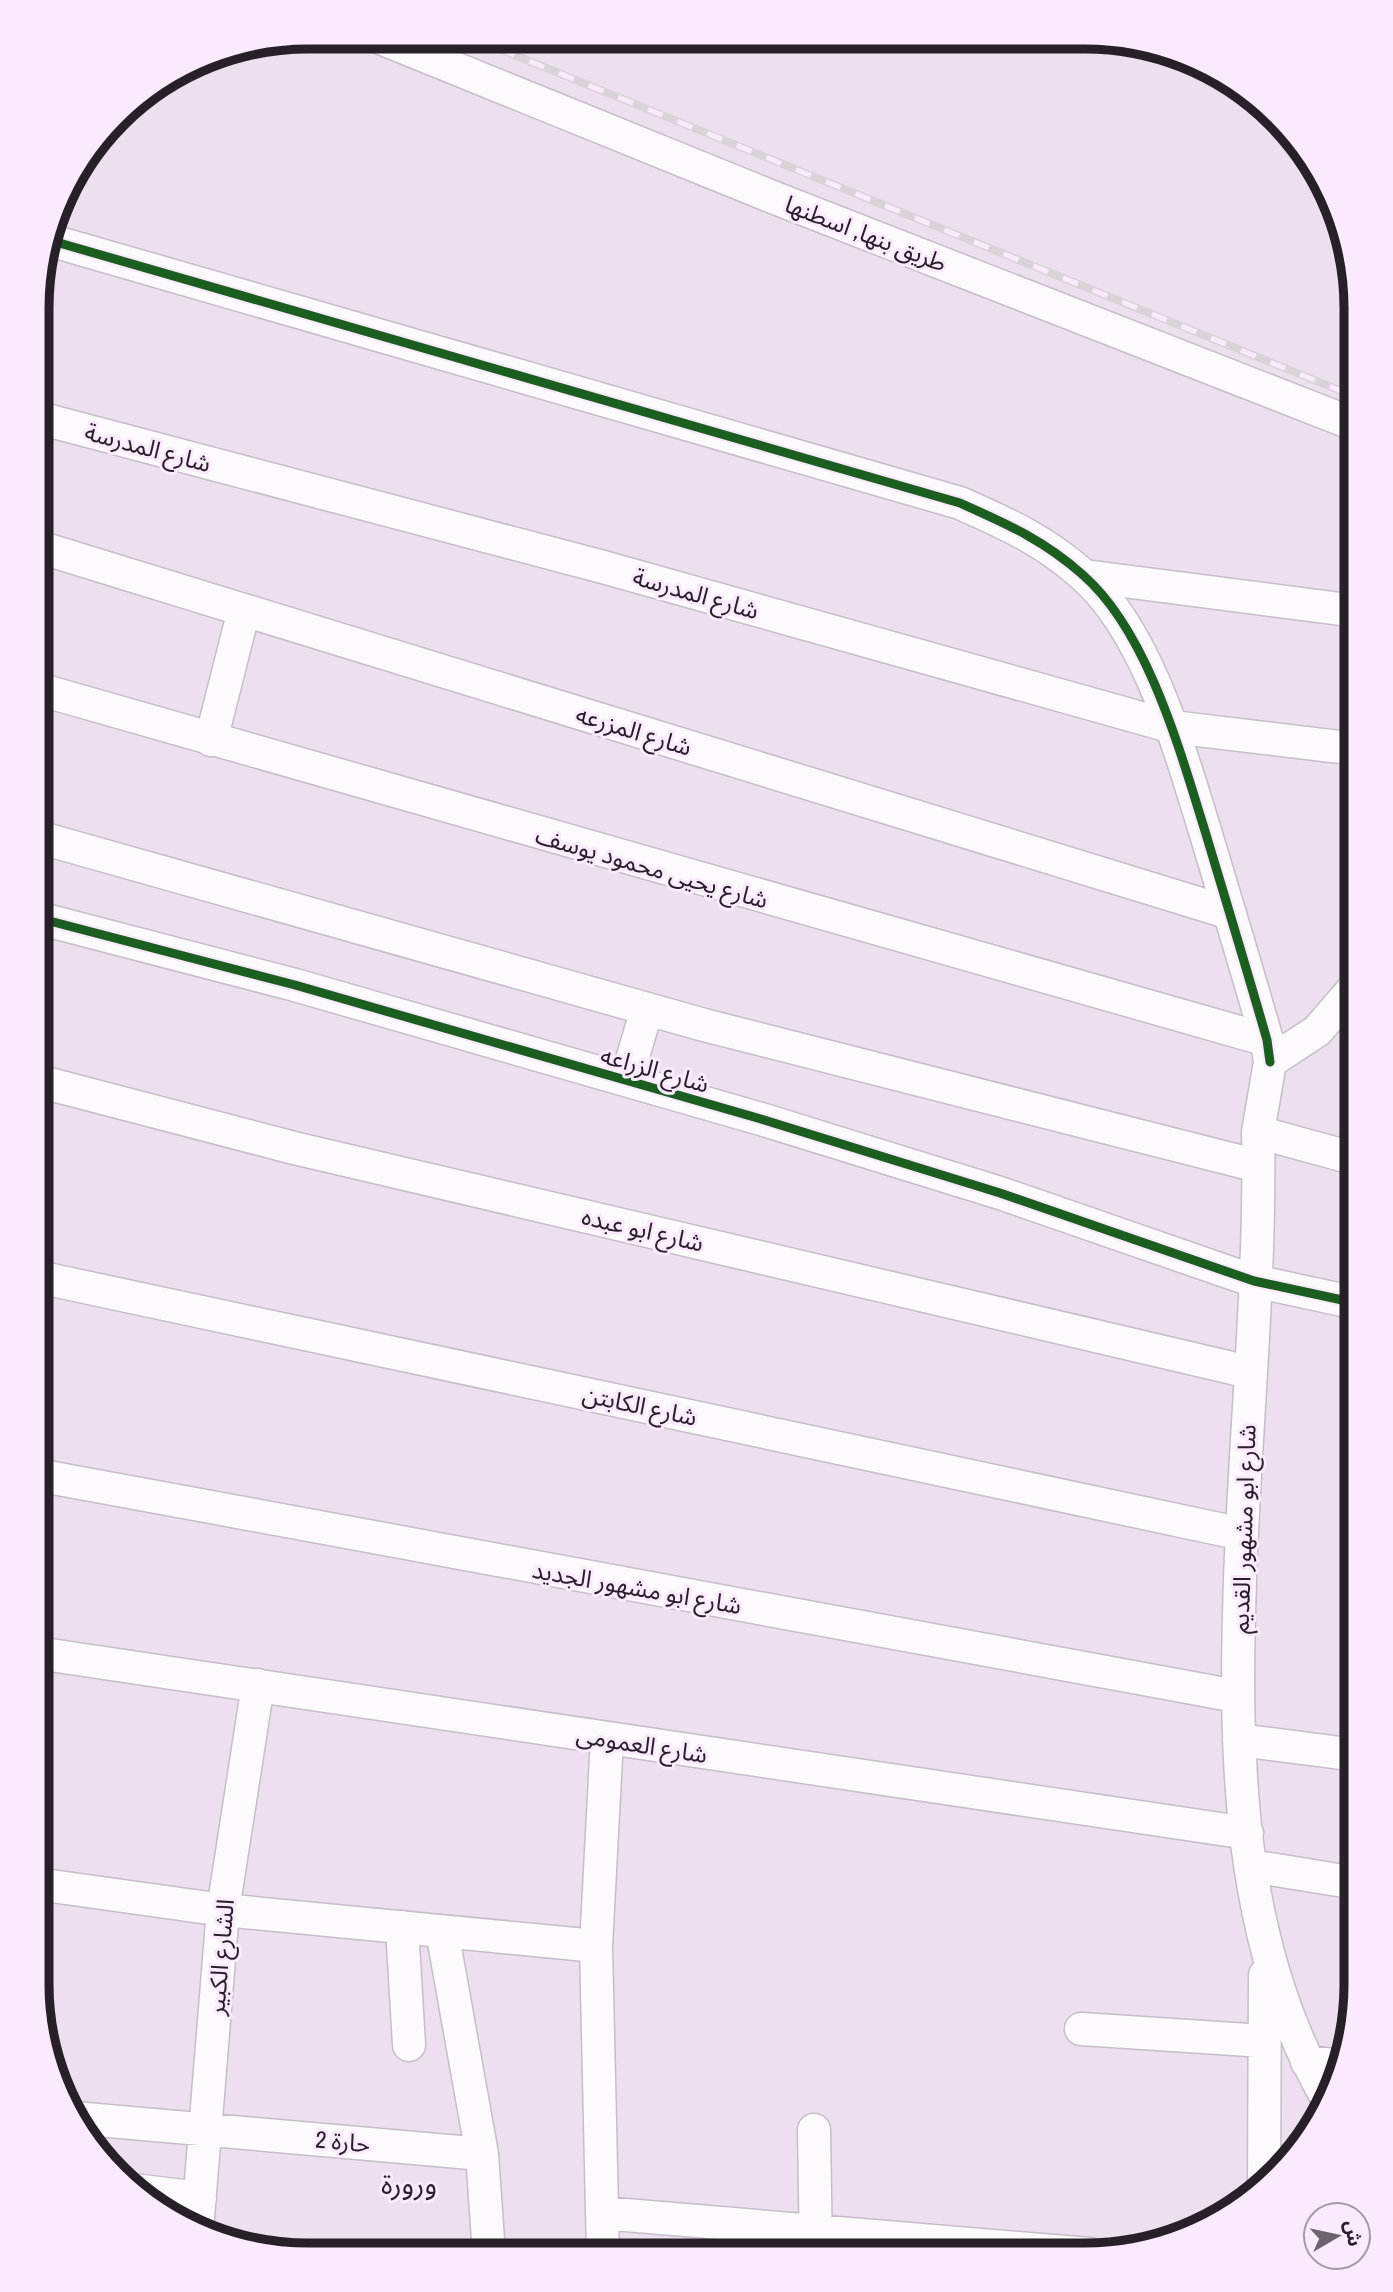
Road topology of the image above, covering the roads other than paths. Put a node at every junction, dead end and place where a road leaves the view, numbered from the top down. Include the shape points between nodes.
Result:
1 (408, 49) edge
2 (58, 242) edge
3 (1344, 420) edge
4 (49, 421) edge
5 (49, 550) edge
6 (1085, 576) junction
7 (1344, 609) edge
8 (244, 610) junction
9 (49, 692) edge
10 (1172, 727) junction
11 (211, 740) junction
12 (1344, 748) edge
13 (49, 840) edge
14 (1230, 913) junction
15 (49, 921) edge
16 (1344, 1000) edge
17 (647, 1009) junction
18 (1269, 1051) junction
19 (626, 1080) junction
20 (49, 1084) edge
21 (1258, 1132) junction
22 (1344, 1156) edge
23 (1258, 1166) junction
24 (49, 1279) edge
25 (1254, 1281) junction
26 (1344, 1300) edge
27 (1249, 1372) junction
28 (49, 1477) edge
29 (1242, 1534) junction
30 (49, 1655) edge
31 (258, 1685) junction
32 (1236, 1696) junction
33 (607, 1739) junction
34 (1239, 1740) junction
35 (1344, 1753) edge
36 (1247, 1833) junction
37 (1251, 1866) junction
38 (1344, 1881) edge
39 (49, 1886) edge
40 (223, 1910) junction
41 (402, 1927) junction
42 (442, 1931) junction
43 (596, 1946) junction
44 (1265, 1949) junction
45 (1081, 2029) dead end
46 (1265, 2040) junction
47 (410, 2045) dead end
48 (1307, 2062) junction
49 (1331, 2065) edge
50 (1322, 2088) edge
51 (87, 2119) edge
52 (205, 2129) junction
53 (814, 2130) dead end
54 (482, 2154) junction
55 (1264, 2171) edge
56 (155, 2193) edge
57 (200, 2198) junction
58 (602, 2213) junction
59 (198, 2218) edge
60 (488, 2243) edge
61 (603, 2243) edge
62 (809, 2243) edge
63 (816, 2243) edge

1 - 3 street, طريق بنها, اسطنها
2 - 6 street via 960,503 1027,532
4 - 10 street, شارع المدرسة via 603,567
5 - 8 street, شارع المزرعه
6 - 7 street
6 - 10 street via 1122,622
8 - 11 street
8 - 14 street, شارع المزرعه
9 - 11 street, شارع يحيى محمود يوسف
10 - 12 street, شارع المدرسة
10 - 14 street
11 - 18 street, شارع يحيى محمود يوسف
13 - 17 street
14 - 18 street
15 - 19 street, شارع الزراعه via 295,985
16 - 18 street via 1317,1031
17 - 19 street
17 - 23 street
18 - 21 street, شارع ابو مشهور القديم
19 - 25 street, شارع الزراعه via 1000,1193
20 - 27 street, شارع ابو عبده via 294,1148
21 - 22 street
21 - 23 street, شارع ابو مشهور القديم
23 - 25 street, شارع ابو مشهور القديم
24 - 29 street, شارع الكابتن
25 - 26 street, شارع الزراعه
25 - 27 street, شارع ابو مشهور القديم
27 - 29 street, شارع ابو مشهور القديم
28 - 32 street, شارع ابو مشهور الجديد
29 - 32 street, شارع ابو مشهور القديم
30 - 31 street, شارع العمومى
31 - 33 street, شارع العمومى
31 - 40 street, الشارع الكبير
32 - 34 street, شارع ابو مشهور القديم
33 - 36 street, شارع العمومى
33 - 43 street
34 - 35 street
34 - 36 street, شارع ابو مشهور القديم
36 - 37 street, شارع ابو مشهور القديم
37 - 38 street
37 - 44 street, شارع ابو مشهور القديم
39 - 40 street
40 - 41 street
40 - 52 street, الشارع الكبير
41 - 42 street
41 - 47 street
42 - 43 street
42 - 54 street
43 - 58 street
44 - 46 street
44 - 48 street, شارع ابو مشهور القديم
45 - 46 street
46 - 55 street
48 - 49 street
48 - 50 street, شارع ابو مشهور القديم
51 - 52 street, حارة 2
52 - 54 street, حارة 2
52 - 57 street, الشارع الكبير
53 - 63 street
54 - 60 street
56 - 57 street
57 - 59 street, الشارع الكبير
58 - 61 street
58 - 62 street

